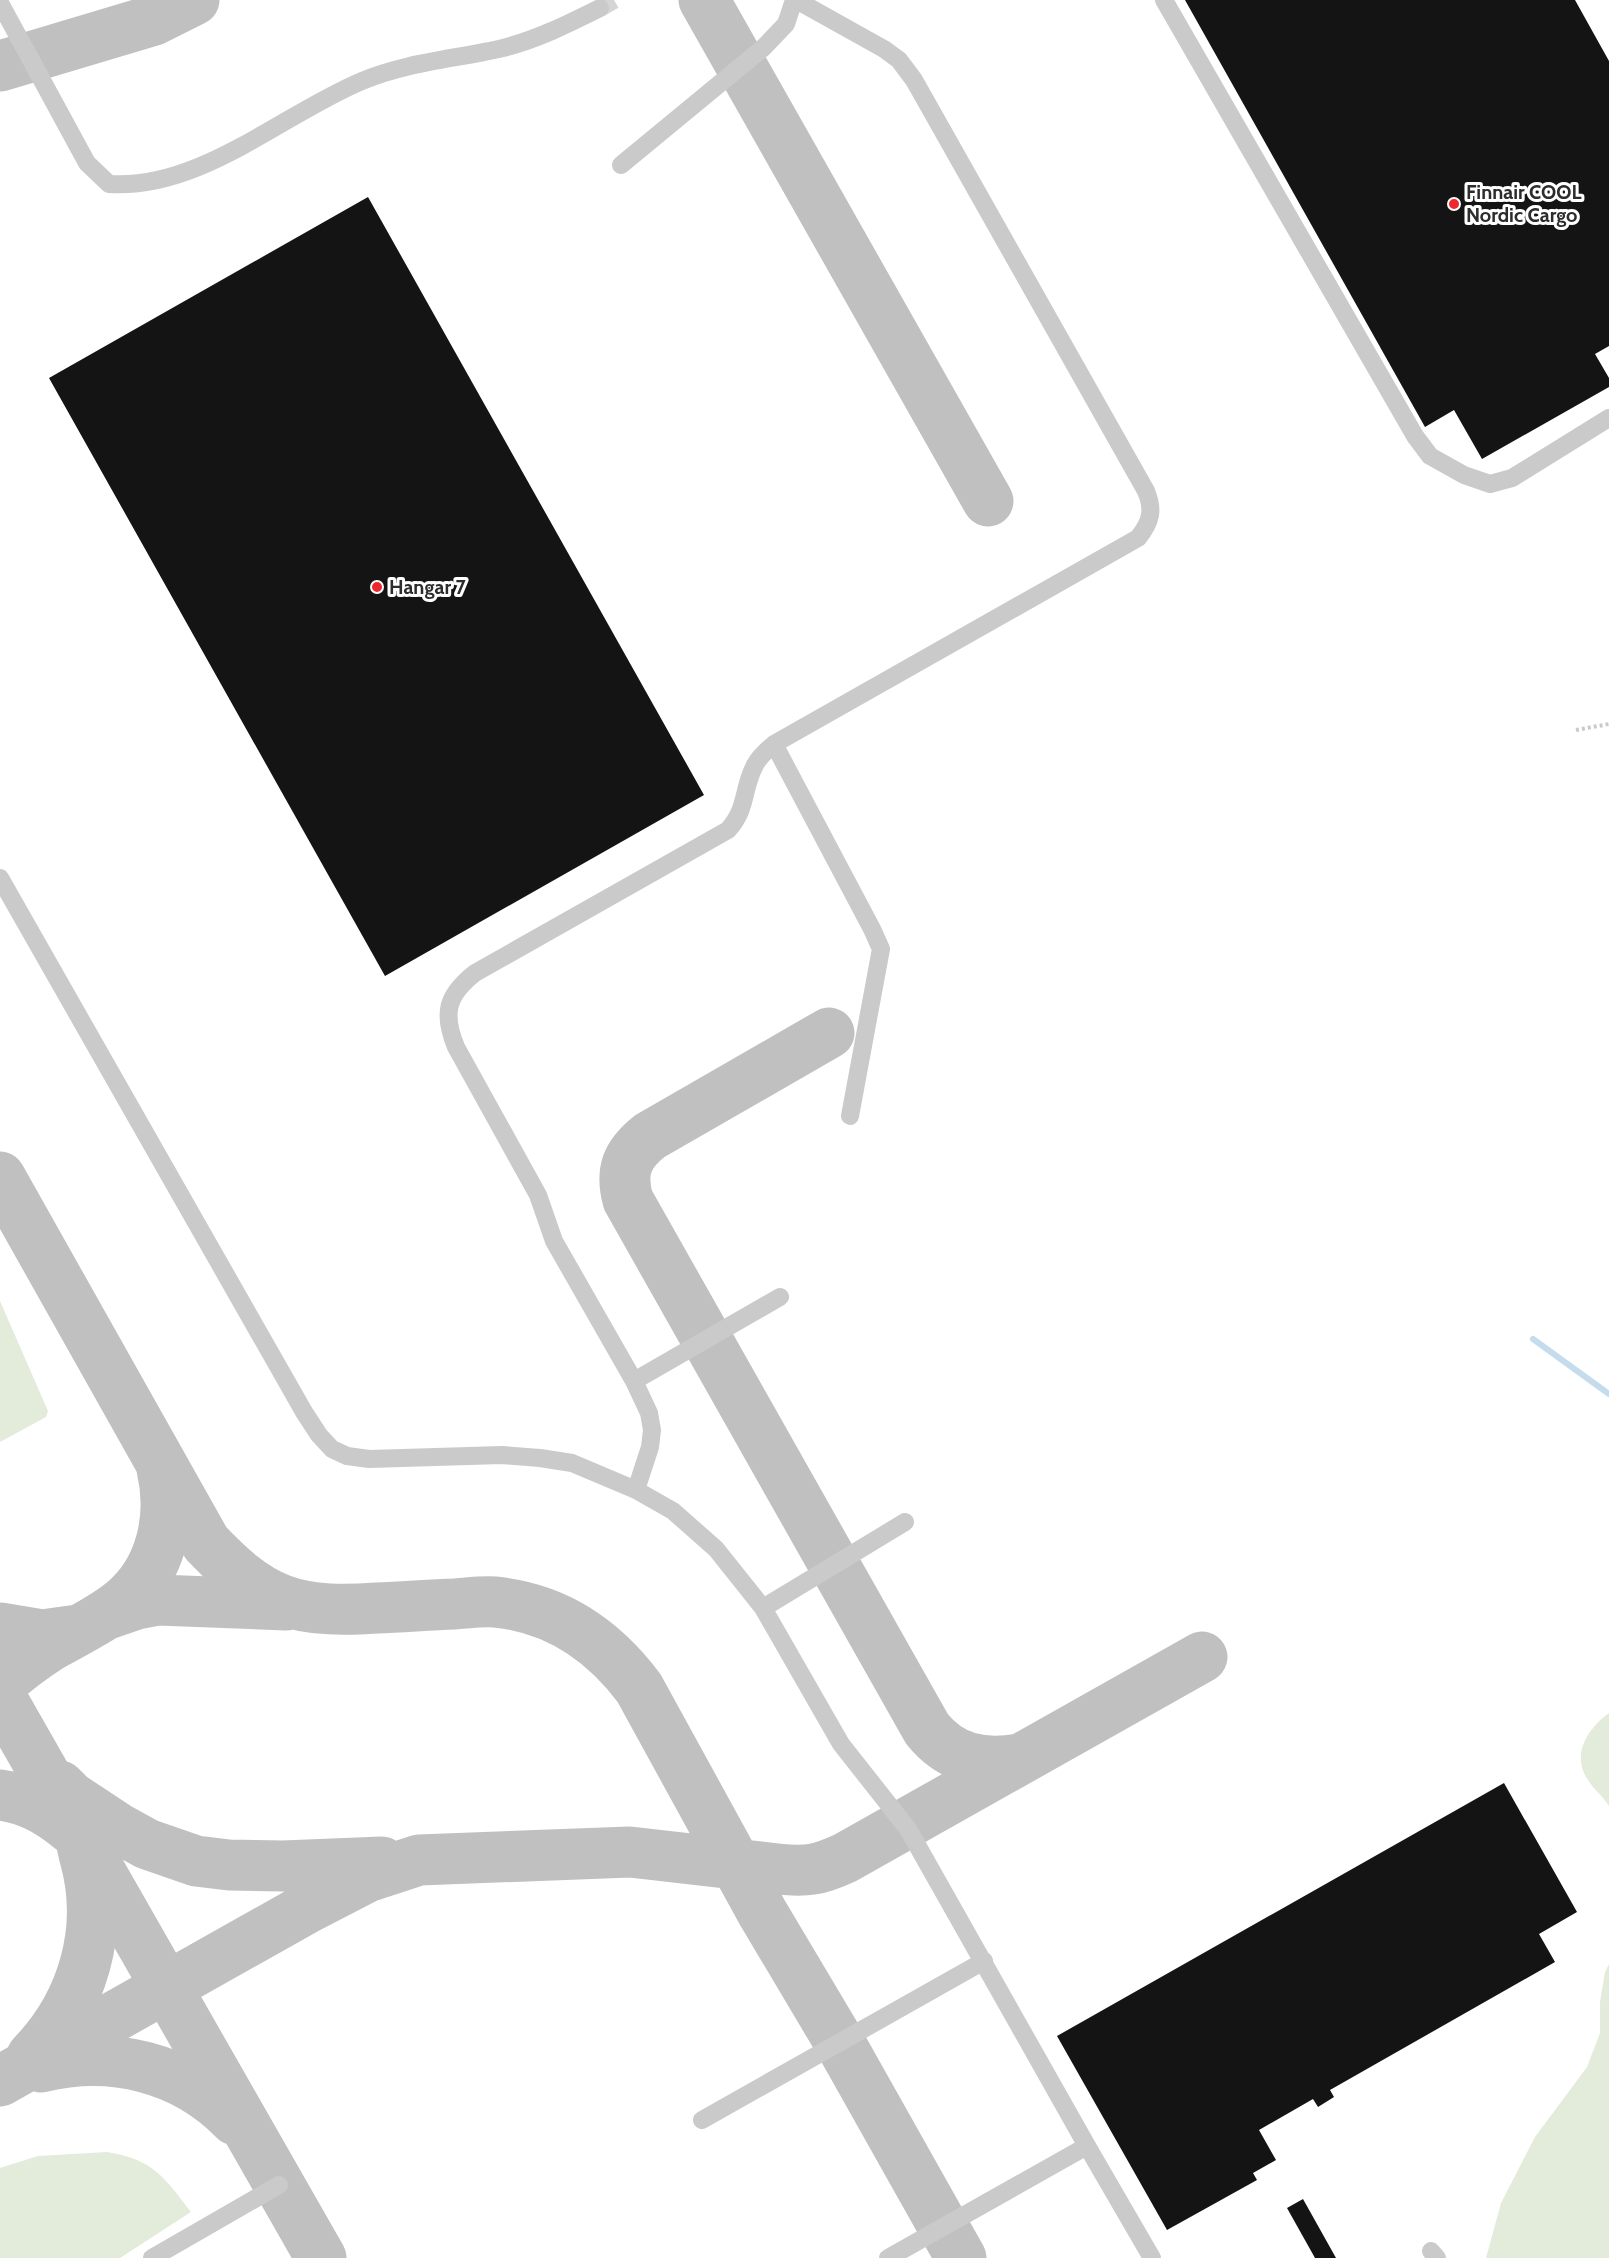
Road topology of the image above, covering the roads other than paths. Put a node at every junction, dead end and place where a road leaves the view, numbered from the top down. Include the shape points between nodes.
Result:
1 (795, 0) edge
2 (1164, 0) edge
3 (0, 3) edge
4 (600, 8) tunnel mouth
5 (621, 165) dead end
6 (1609, 418) edge
7 (774, 744) junction
8 (0, 878) edge
9 (850, 1116) dead end
10 (780, 1298) dead end
11 (634, 1382) junction
12 (636, 1490) junction
13 (905, 1522) dead end
14 (763, 1608) junction
15 (984, 1961) junction
16 (702, 2120) dead end
17 (1087, 2146) junction
18 (279, 2185) dead end
19 (152, 2258) edge
20 (888, 2258) edge
21 (1152, 2258) edge

1 - 5 lane via 786,24 763,48
1 - 7 lane via 884,49 900,60 914,80 1146,491 1152,513 1148,527 1138,538
2 - 6 lane via 1430,456 1490,484 1512,478
3 - 4 lane via 87,163 109,184 124,185 177,175 209,162 363,80 406,65 537,39
7 - 9 lane via 881,949
7 - 11 lane via 755,764 743,808 728,830 475,973 459,986 447,1014 456,1047 538,1195 554,1241
8 - 12 lane via 293,1392 332,1449 369,1459 502,1455 540,1458 572,1463
10 - 11 lane
11 - 12 lane via 649,1413 652,1430
12 - 14 lane via 692,1526 716,1549
13 - 14 lane
14 - 15 lane via 841,1744 908,1828
15 - 16 lane
15 - 17 lane
17 - 20 lane
17 - 21 lane
18 - 19 lane

